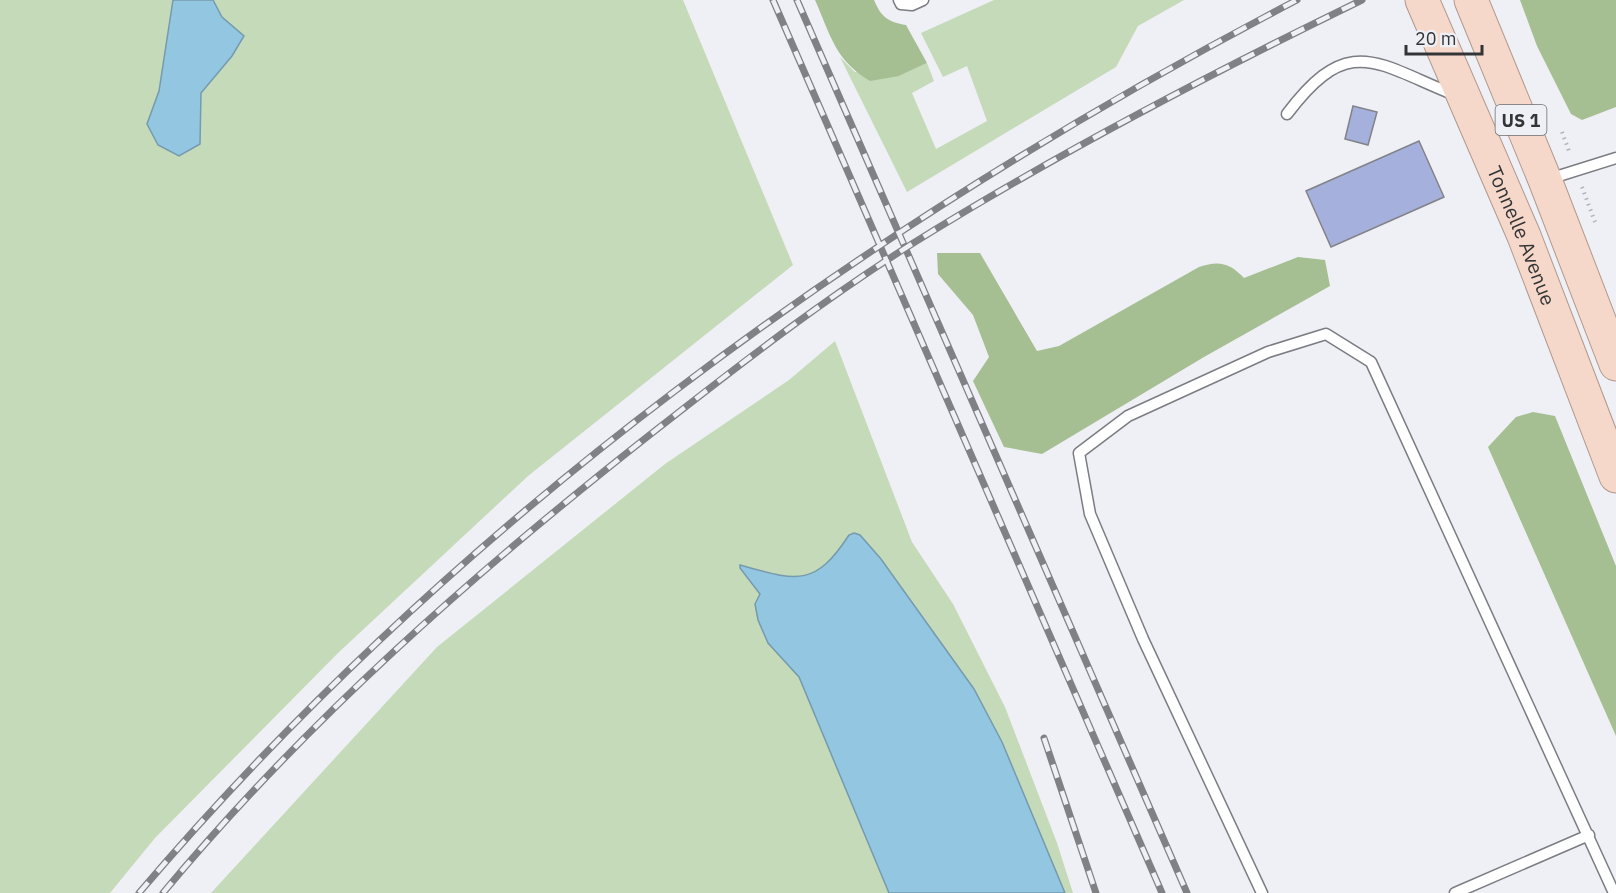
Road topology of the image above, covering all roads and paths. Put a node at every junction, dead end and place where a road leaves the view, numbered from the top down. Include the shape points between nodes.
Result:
1 (899, 0) edge
2 (923, 0) edge
3 (1422, 0) edge
4 (1475, 9) edge
5 (1465, 99) junction
6 (1287, 114) dead end
7 (1616, 158) edge
8 (1545, 180) junction
9 (1616, 364) edge
10 (1616, 476) edge
11 (1589, 836) junction
12 (1262, 893) edge
13 (1455, 893) edge
14 (1614, 893) edge

1 - 2 lane via 901,4 912,5
3 - 5 highway, Tonnelle Avenue / US 1
4 - 8 highway, US 1
5 - 6 lane via 1377,63 1353,60 1316,80
5 - 10 highway, Tonnelle Avenue / US 1 via 1524,236
7 - 8 lane
8 - 9 highway, US 1
11 - 12 lane via 1371,362 1326,334 1268,352 1128,416 1079,453 1090,514 1143,639
11 - 13 lane
11 - 14 lane

